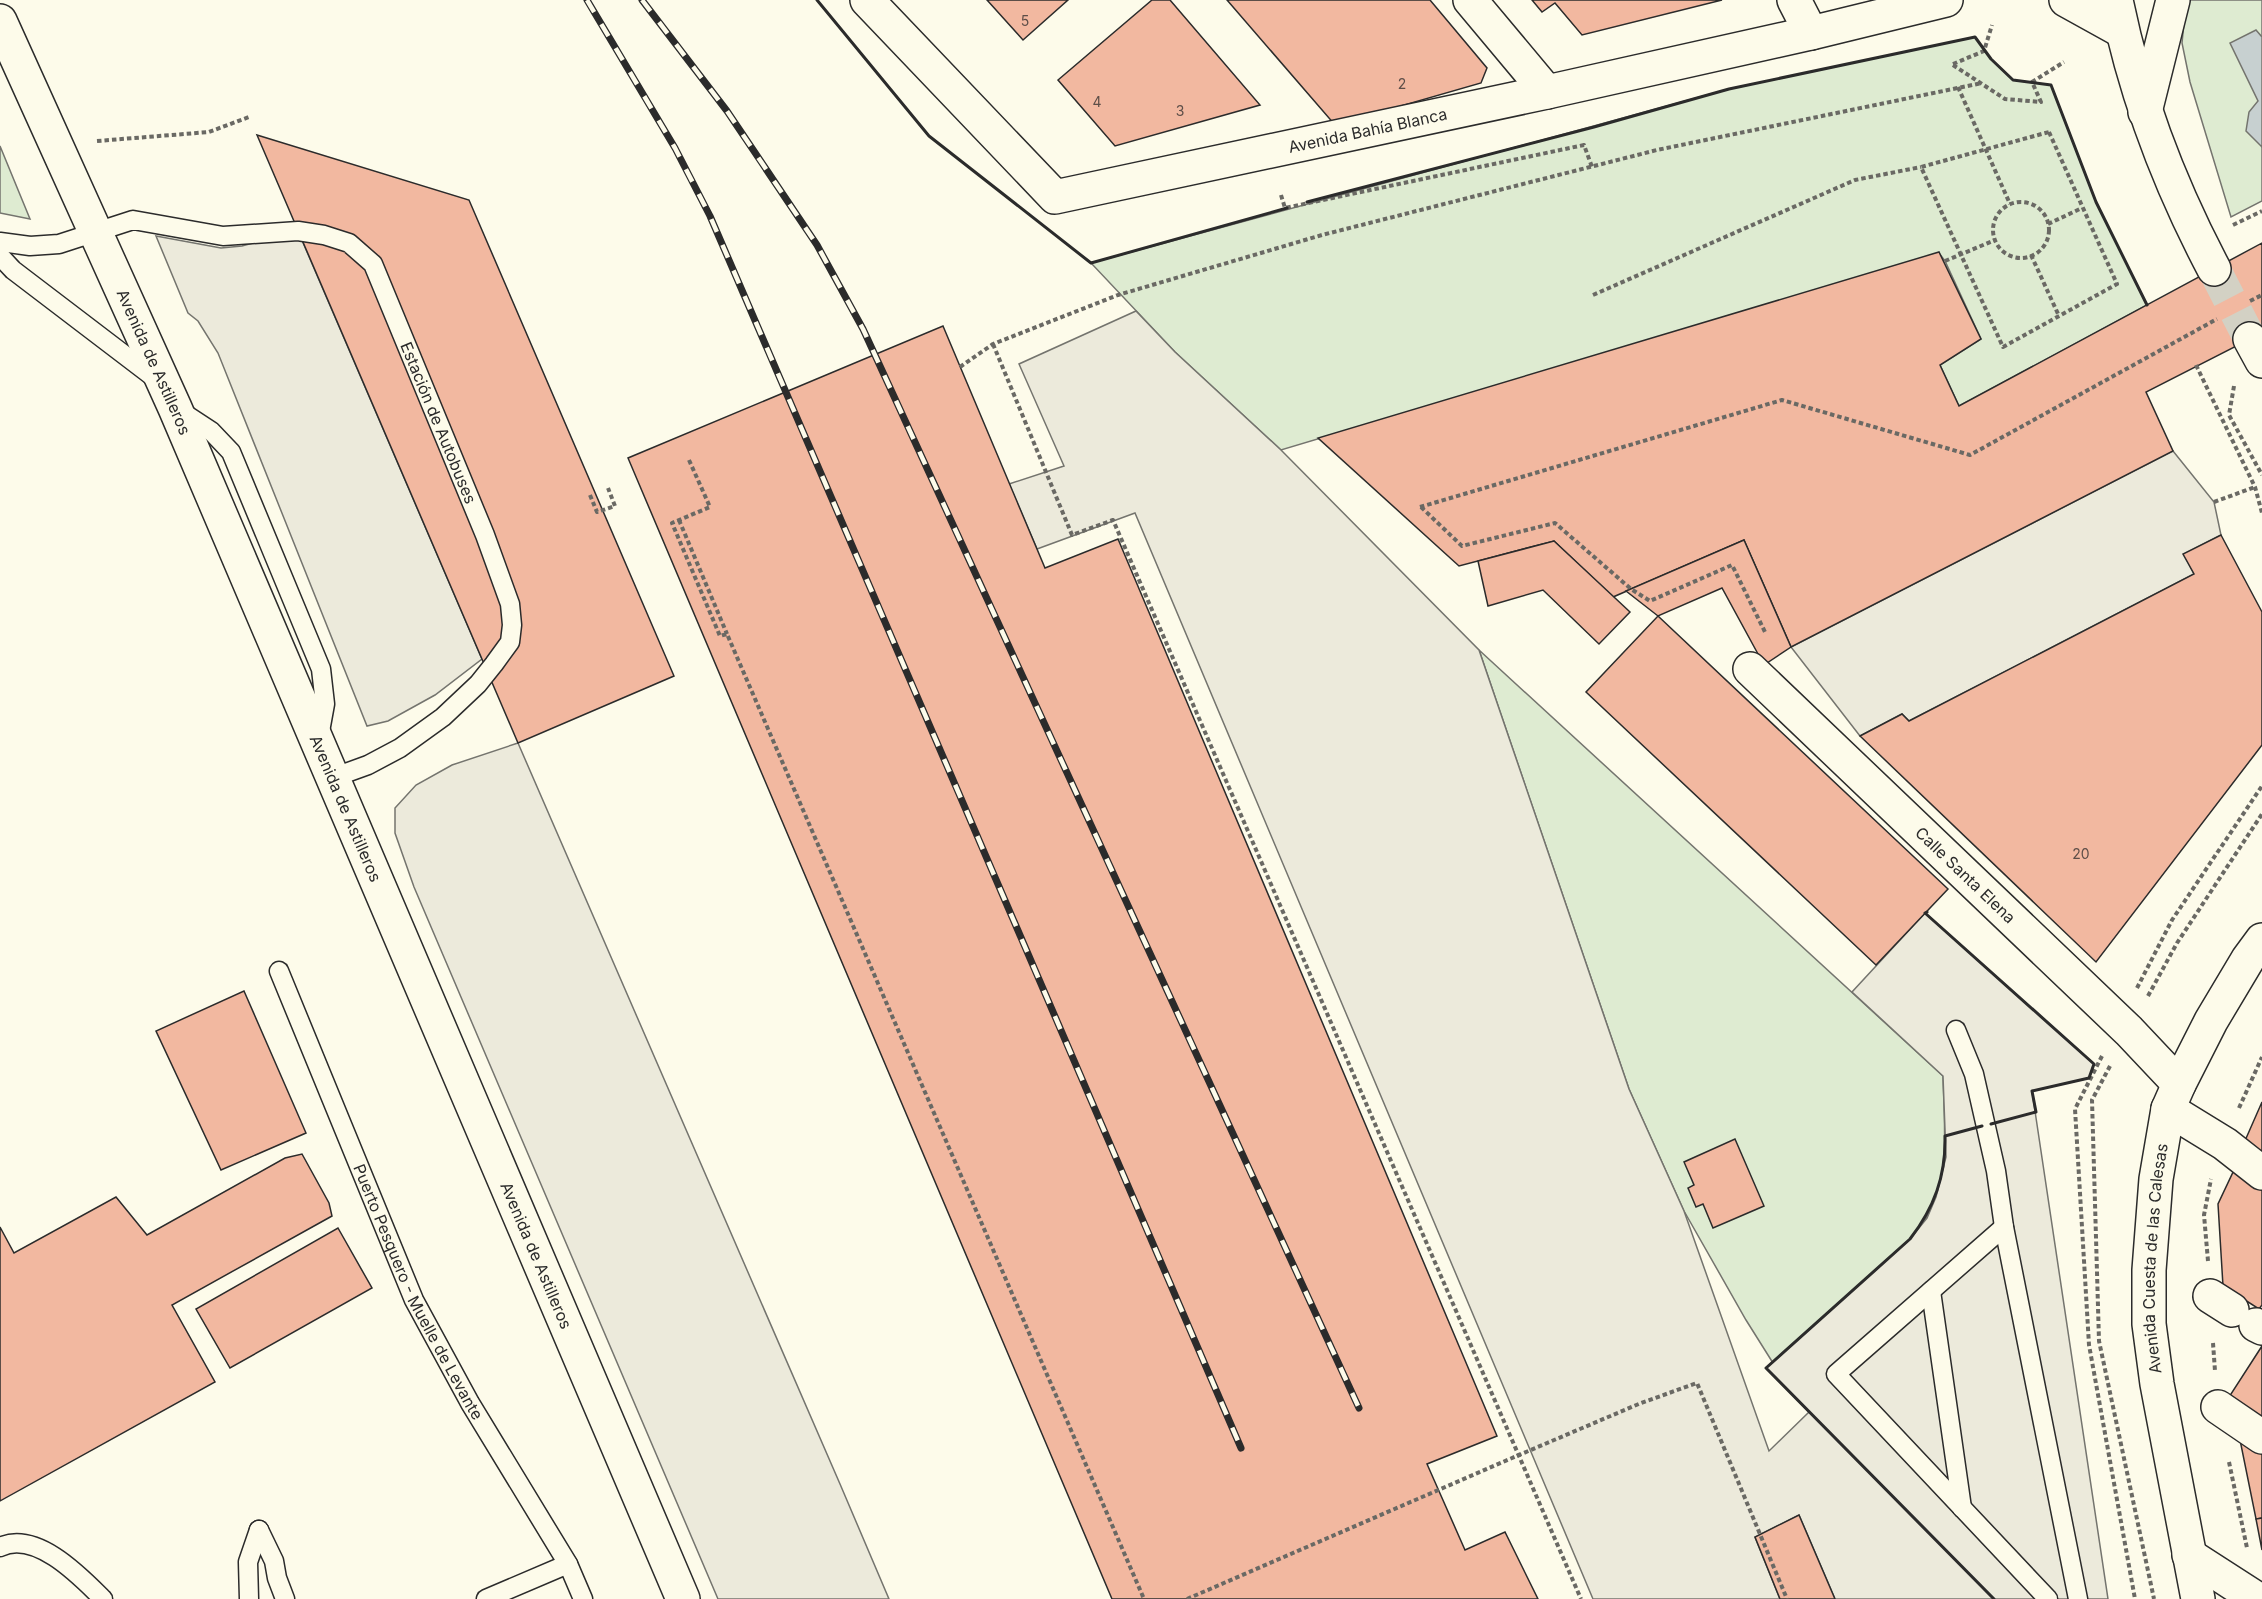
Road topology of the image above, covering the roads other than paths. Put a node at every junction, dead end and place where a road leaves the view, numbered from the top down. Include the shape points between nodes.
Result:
1 (867, 0) edge
2 (1470, 0) edge
3 (1794, 0) edge
4 (1946, 0) edge
5 (2066, 0) edge
6 (2116, 0) edge
7 (2173, 0) edge
8 (0, 21) edge
9 (2122, 32) junction
10 (1811, 33) junction
11 (6, 62) edge
12 (1547, 92) junction
13 (2145, 112) junction
14 (95, 233) junction
15 (0, 242) edge
16 (0, 256) edge
17 (2214, 269) tunnel mouth
18 (170, 397) junction
19 (1750, 669) dead end
20 (332, 778) junction
21 (2257, 956) edge
22 (279, 971) dead end
23 (1956, 1030) dead end
24 (2174, 1096) junction
25 (2262, 1173) edge
26 (2004, 1227) junction
27 (1931, 1291) junction
28 (2218, 1407) road end
29 (2262, 1437) edge
30 (1962, 1508) junction
31 (0, 1547) edge
32 (2189, 1555) junction
33 (568, 1564) junction
34 (103, 1599) edge
35 (249, 1599) edge
36 (285, 1599) edge
37 (486, 1599) edge
38 (583, 1599) edge
39 (683, 1599) edge
40 (2048, 1599) edge
41 (2078, 1599) edge
42 (2198, 1599) edge
43 (2257, 1599) edge

1 - 12 street, Avenida Bahía Blanca via 1055,197
2 - 12 street
3 - 10 street
4 - 10 street, Avenida Bahía Blanca
5 - 9 street
6 - 9 street
7 - 13 street
8 - 11 street, Avenida de Astilleros
9 - 13 street
10 - 12 street, Avenida Bahía Blanca
11 - 14 street, Avenida de Astilleros
13 - 17 street
14 - 15 lane, Estación de Autobuses via 59,244
14 - 18 street, Avenida de Astilleros
14 - 20 lane, Estación de Autobuses via 133,220 223,236 298,231 349,243 373,264 485,535 510,604 512,625 510,642 494,664 443,717 400,748
16 - 18 lane
18 - 20 street, Avenida de Astilleros
19 - 24 street, Calle Santa Elena via 2129,1031
20 - 39 street, Avenida de Astilleros
21 - 24 street, Avenida Cuesta de las Calesas via 2211,1021
22 - 33 lane, Puerto Pesquero - Muelle de Levante via 414,1300 470,1403
23 - 26 lane via 1974,1074
24 - 25 street, Calle Santa Elena
24 - 32 street, Avenida Cuesta de las Calesas via 2156,1179 2149,1324
26 - 27 lane
26 - 41 lane
27 - 30 lane
27 - 30 lane via 1836,1374
28 - 29 street
30 - 40 lane
31 - 34 lane via 26,1543 47,1552
32 - 42 street, Avenida Cuesta de las Calesas
32 - 43 street
33 - 37 lane
33 - 38 lane, Puerto Pesquero - Muelle de Levante
35 - 36 lane via 248,1562 259,1530 274,1561

